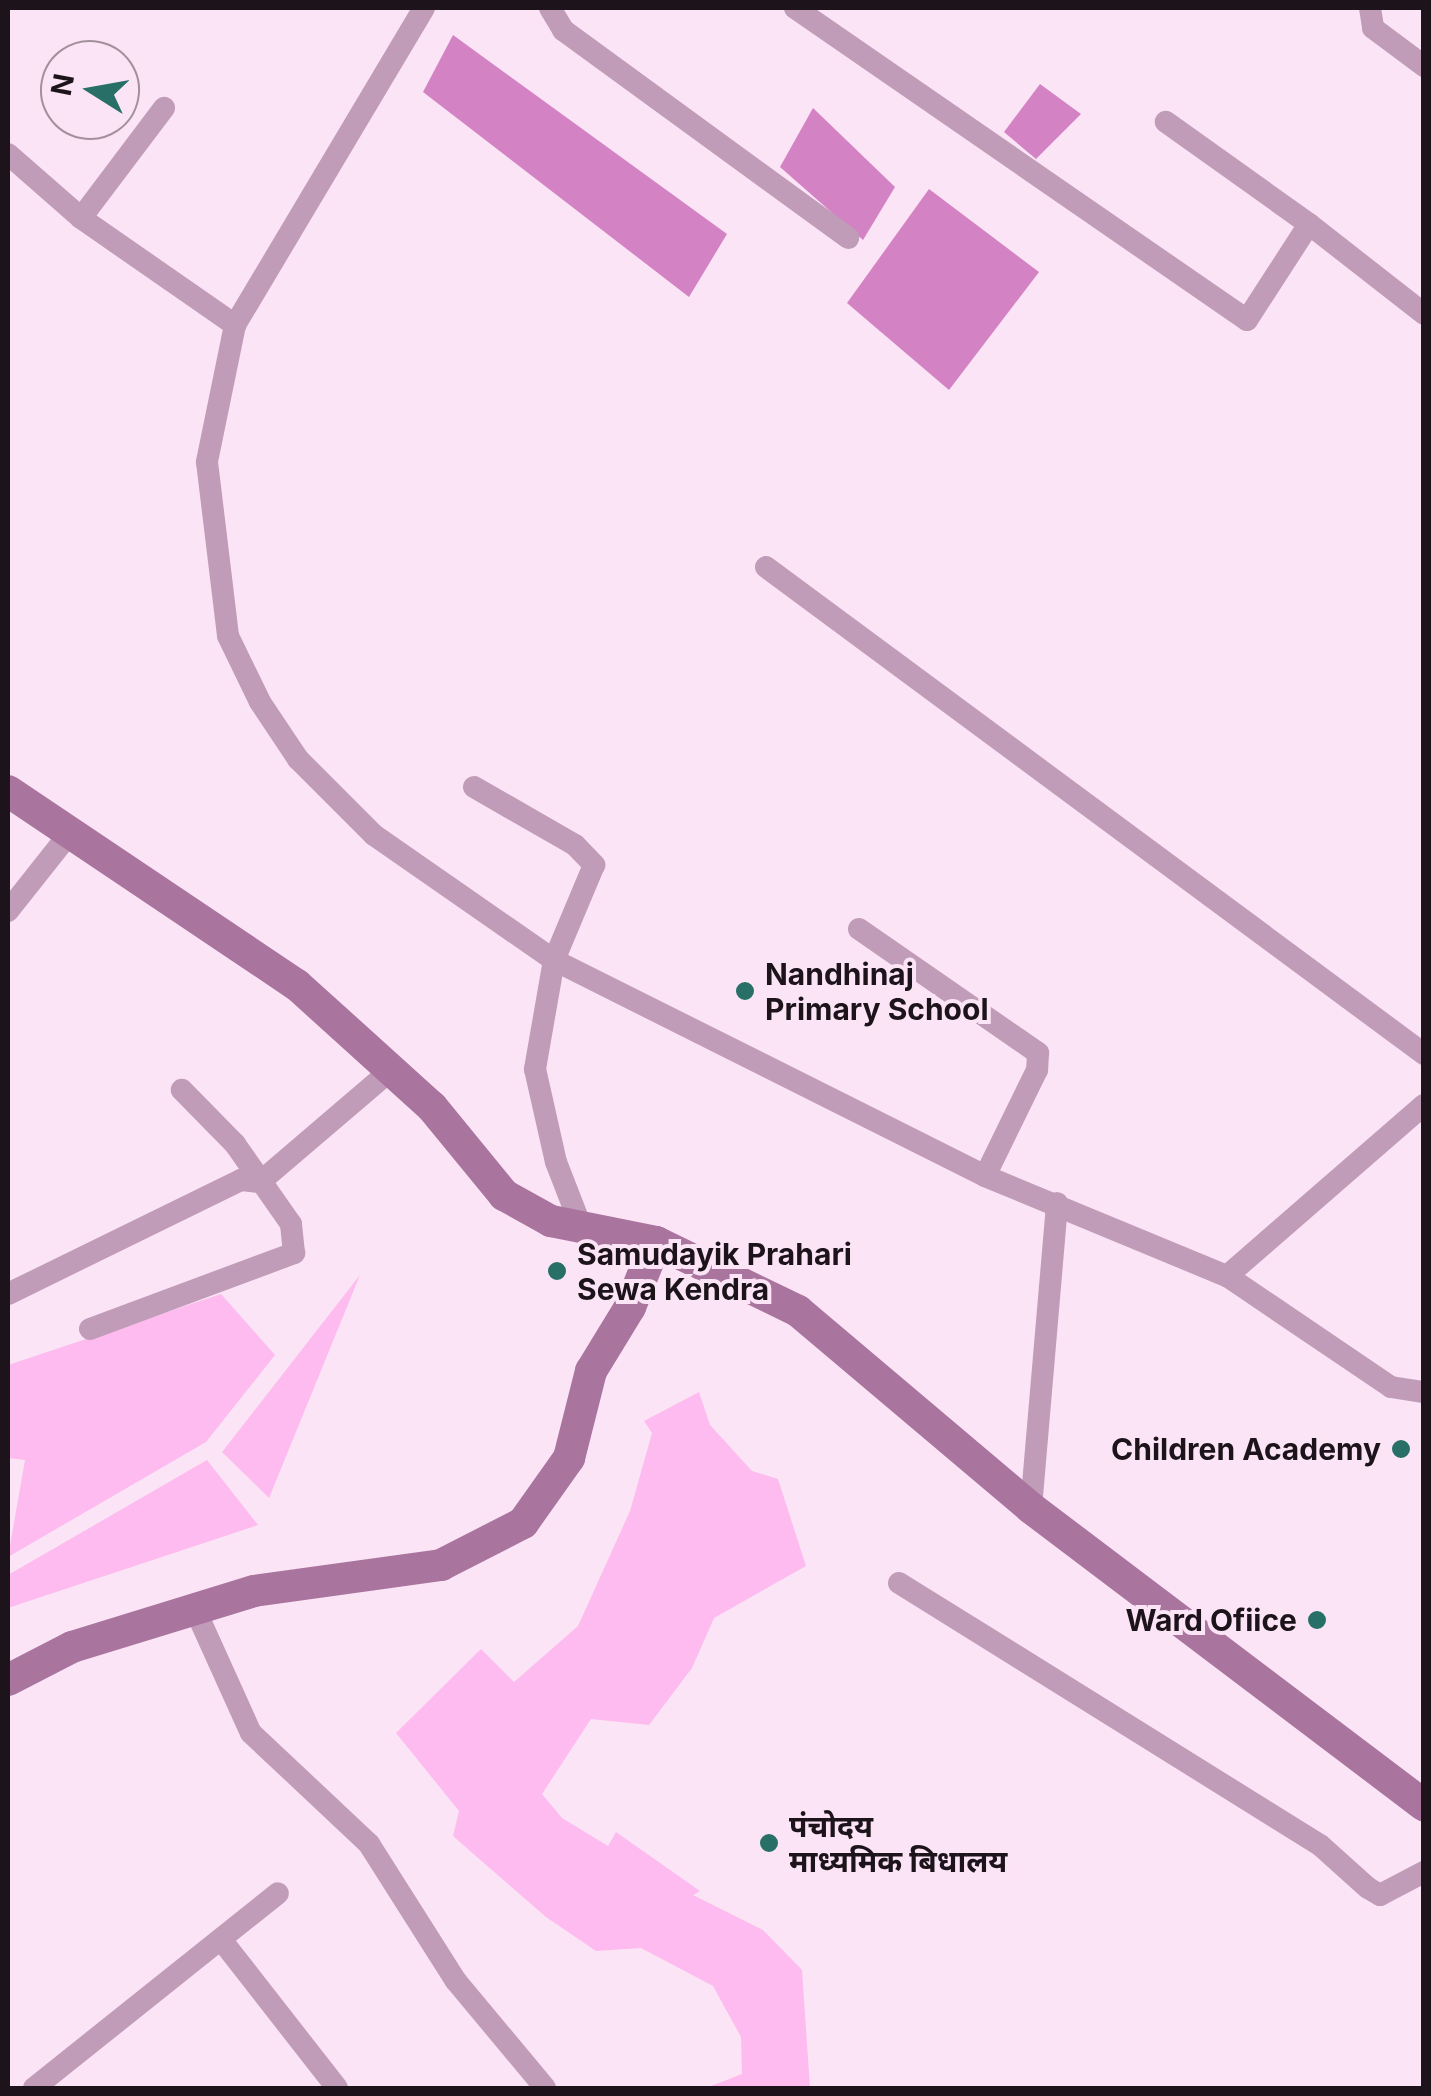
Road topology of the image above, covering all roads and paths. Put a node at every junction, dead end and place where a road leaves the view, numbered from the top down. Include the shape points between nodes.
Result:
1 (424, 8) edge
2 (550, 8) edge
3 (796, 8) edge
4 (1370, 8) edge
5 (1424, 66) edge
6 (164, 108) dead end
7 (1166, 122) dead end
8 (8, 154) edge
9 (81, 218) junction
10 (1309, 224) junction
11 (848, 238) dead end
12 (1424, 314) edge
13 (235, 325) junction
14 (766, 567) dead end
15 (474, 787) dead end
16 (8, 792) edge
17 (69, 834) junction
18 (8, 911) edge
19 (859, 930) dead end
20 (554, 960) junction
21 (1424, 1054) edge
22 (390, 1071) junction
23 (182, 1090) dead end
24 (1424, 1105) edge
25 (985, 1176) junction
26 (260, 1182) junction
27 (1057, 1203) junction
28 (580, 1224) junction
29 (656, 1242) junction
30 (1227, 1276) junction
31 (8, 1294) edge
32 (90, 1329) dead end
33 (1424, 1392) edge
34 (1031, 1508) junction
35 (899, 1583) dead end
36 (194, 1608) junction
37 (8, 1680) edge
38 (1424, 1805) edge
39 (1424, 1872) edge
40 (278, 1893) dead end
41 (223, 1942) junction
42 (34, 2088) edge
43 (339, 2088) edge
44 (545, 2088) edge

1 - 13 street
2 - 11 street via 563,30
3 - 10 street via 1239,317 1253,313
4 - 5 street via 1373,28
6 - 9 street
7 - 10 street
8 - 9 street
9 - 13 street
10 - 12 street
13 - 20 street via 207,462 228,636 260,702 298,760 374,836
14 - 21 street
15 - 20 street via 575,845 594,864
16 - 17 street
17 - 18 street
17 - 22 street via 296,985
19 - 25 street via 1038,1052 1037,1070
20 - 25 street
20 - 28 street via 535,1069 556,1162
22 - 26 street
22 - 28 street via 432,1107 504,1195 551,1220
23 - 26 street via 235,1144
24 - 30 street
25 - 27 street
26 - 31 street via 241,1180
26 - 32 street via 297,1234 288,1258
27 - 30 street
27 - 34 street
28 - 29 street
29 - 34 street via 798,1311
29 - 36 street via 630,1307 591,1371 569,1458 523,1523 441,1564 254,1590
30 - 33 street via 1391,1387
34 - 38 street
35 - 39 street via 1320,1846 1368,1888 1380,1894
36 - 37 street via 72,1647
36 - 44 street via 250,1733 369,1844 456,1981
40 - 41 street
41 - 42 street
41 - 43 street

